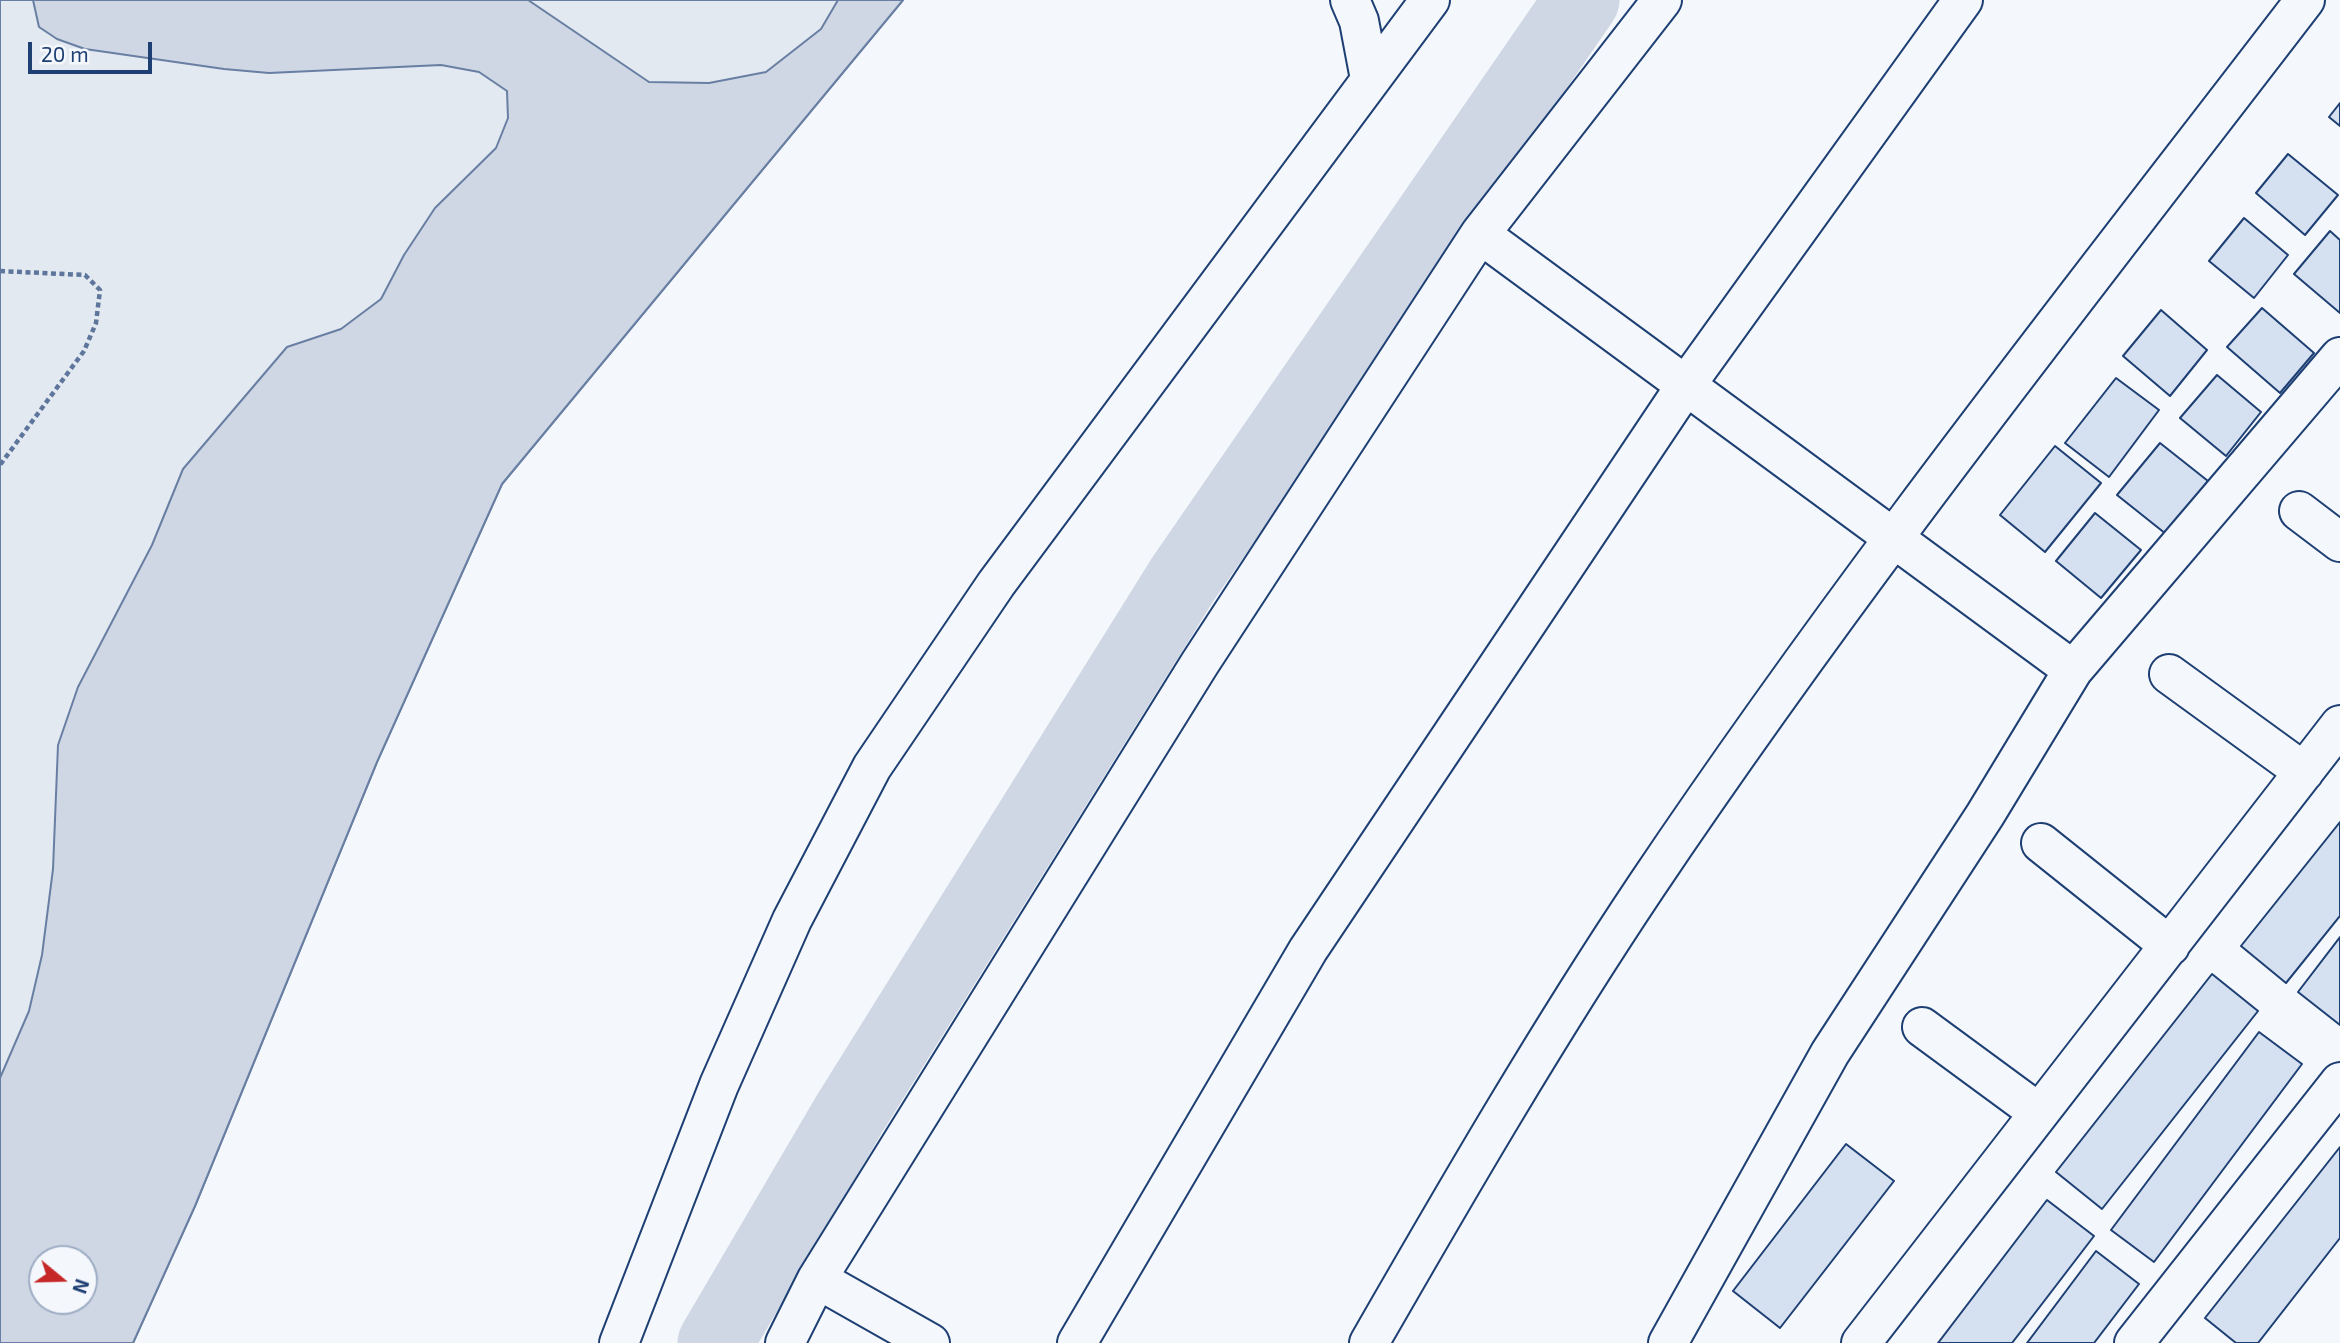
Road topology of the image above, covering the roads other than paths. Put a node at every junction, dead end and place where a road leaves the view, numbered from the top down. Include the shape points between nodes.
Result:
1 (1350, 0) edge
2 (1430, 0) edge
3 (1662, 0) edge
4 (1963, 0) edge
5 (2305, 0) edge
6 (1370, 79) junction
7 (1480, 234) junction
8 (2340, 357) edge
9 (1686, 385) junction
10 (2299, 511) dead end
11 (1893, 538) junction
12 (2340, 542) edge
13 (2073, 670) junction
14 (2169, 674) dead end
15 (2340, 725) edge
16 (2304, 772) junction
17 (2041, 844) dead end
18 (2170, 946) junction
19 (1922, 1027) dead end
20 (2340, 1082) edge
21 (2039, 1113) junction
22 (817, 1279) junction
23 (619, 1343) edge
24 (785, 1343) edge
25 (930, 1343) edge
26 (1077, 1343) edge
27 (1370, 1343) edge
28 (1668, 1343) edge
29 (1861, 1343) edge
30 (2134, 1343) edge

1 - 6 street
2 - 6 street
3 - 7 street
4 - 9 street
5 - 11 street
6 - 23 street via 996,584 872,767 792,920 747,1022
7 - 9 street
7 - 22 street via 1200,663
8 - 13 street
9 - 11 street
9 - 26 street via 1308,950
10 - 12 street
11 - 13 street
11 - 27 street via 1646,887 1456,1191
13 - 28 street via 1830,1053
14 - 16 street
15 - 16 street
16 - 18 street
17 - 18 street
18 - 21 street
19 - 21 street
20 - 30 street
21 - 29 street
22 - 24 street
22 - 25 street

